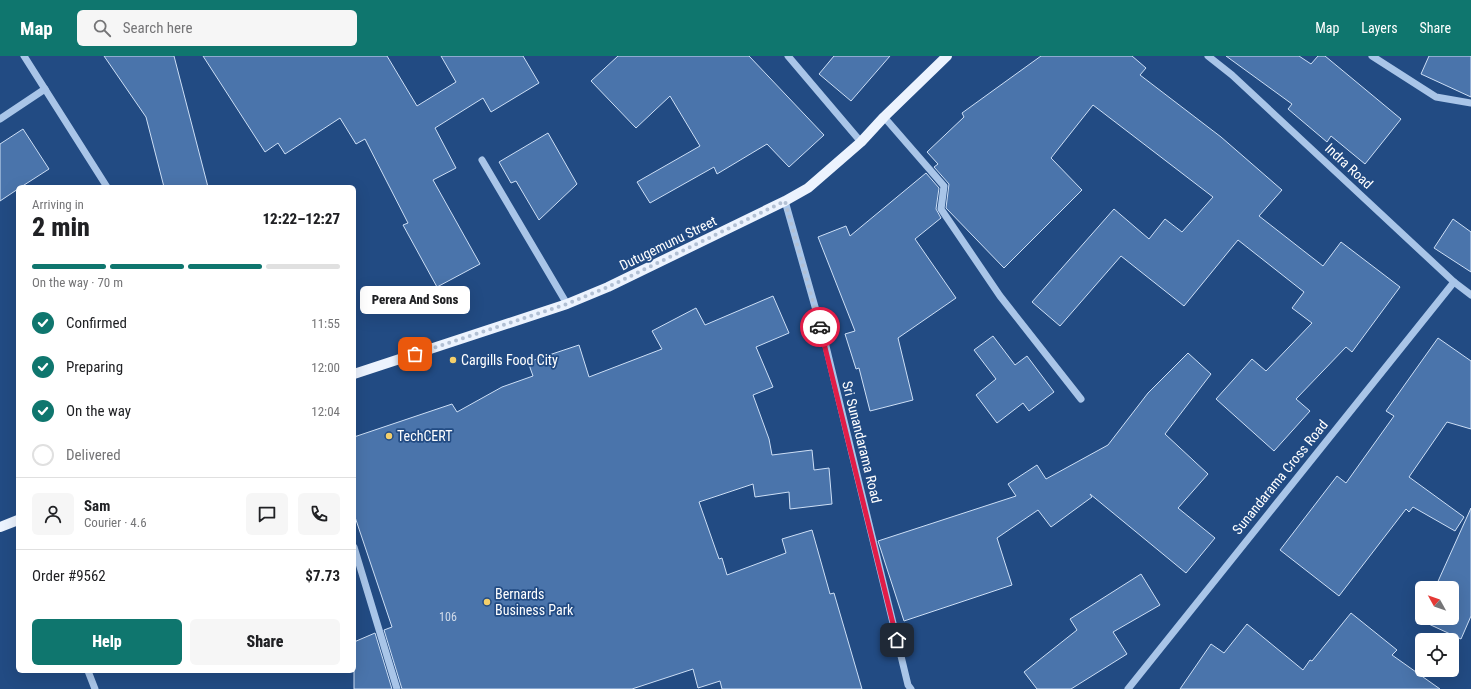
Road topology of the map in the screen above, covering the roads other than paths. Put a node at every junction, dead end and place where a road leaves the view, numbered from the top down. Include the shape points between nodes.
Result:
1 (24, 56) edge
2 (788, 56) edge
3 (946, 56) edge
4 (1208, 56) edge
5 (1372, 56) edge
6 (45, 89) junction
7 (1471, 103) edge
8 (884, 117) junction
9 (0, 119) edge
10 (861, 142) junction
11 (482, 160) dead end
12 (105, 185) edge
13 (785, 201) junction
14 (1454, 282) junction
15 (1471, 296) edge
16 (567, 304) junction
17 (356, 373) edge
18 (1081, 399) dead end
19 (16, 521) edge
20 (0, 527) edge
21 (356, 554) edge
22 (89, 673) edge
23 (95, 689) edge
24 (397, 689) edge
25 (911, 689) edge
26 (1128, 689) edge

1 - 6 street
2 - 10 street
3 - 8 main road, Dutugemunu Street
4 - 14 street, Indra Road via 1232,75
5 - 7 street via 1436,97
6 - 9 street
6 - 12 street
8 - 10 main road, Dutugemunu Street
8 - 18 street via 944,186 941,209 1000,296
10 - 13 main road, Dutugemunu Street via 808,188
11 - 16 street
13 - 16 main road, Dutugemunu Street via 608,287
13 - 25 street, Sri Sunandarama Road via 825,342
14 - 15 street, Indra Road
14 - 26 street, Sunandarama Cross Road
16 - 17 main road, Dutugemunu Street
19 - 20 main road
21 - 24 street
22 - 23 street

